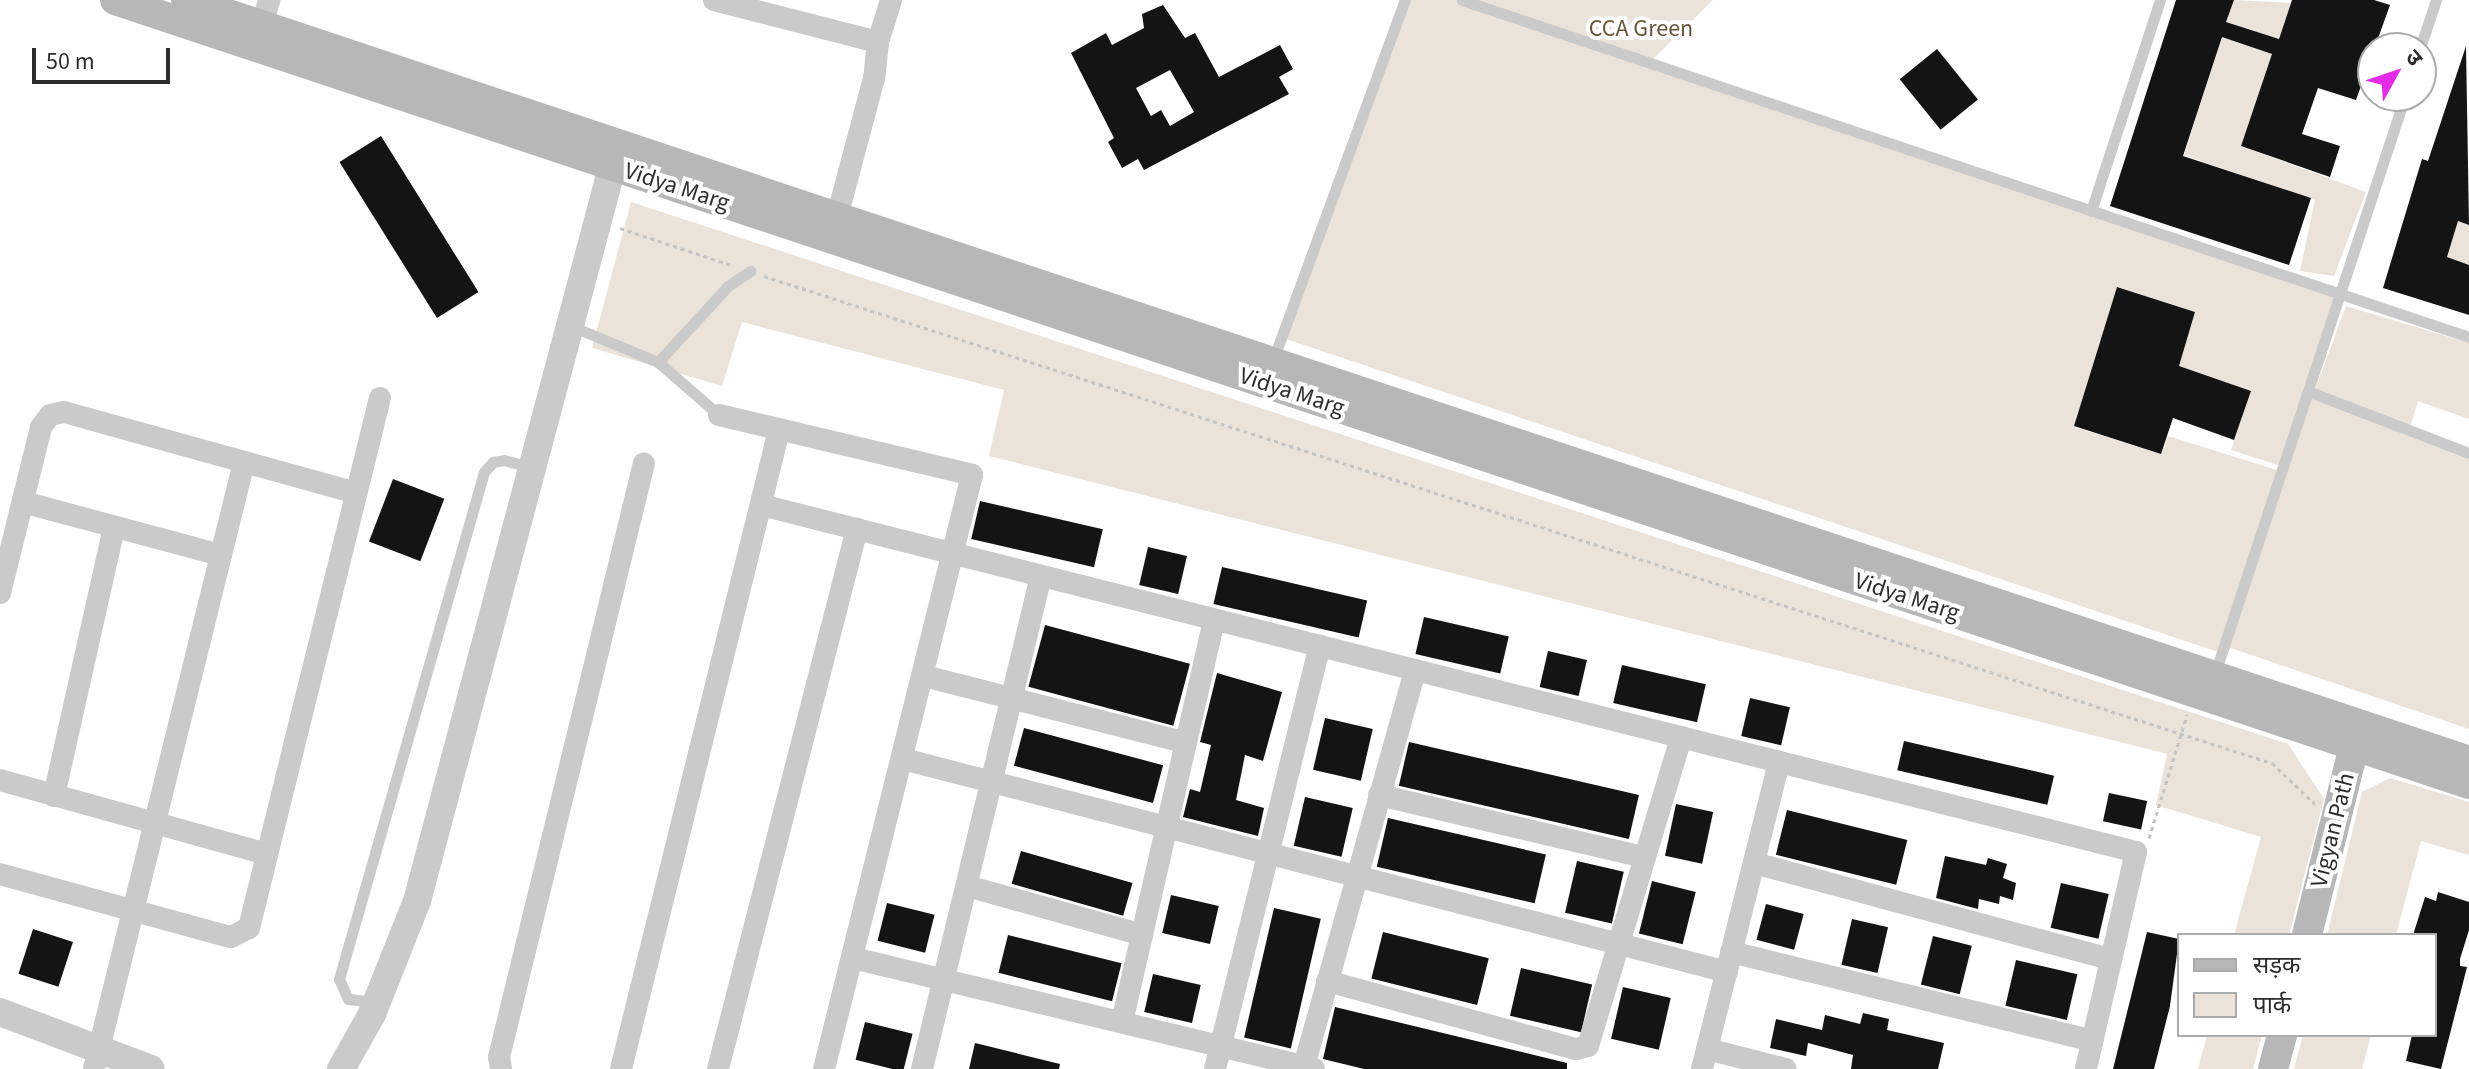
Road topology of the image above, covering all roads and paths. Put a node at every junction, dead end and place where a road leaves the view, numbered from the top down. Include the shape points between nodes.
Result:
1 (115, 0) edge
2 (186, 0) edge
3 (714, 0) edge
4 (891, 0) edge
5 (1405, 0) edge
6 (1462, 0) edge
7 (2160, 0) edge
8 (2436, 0) edge
9 (262, 24) edge
10 (2425, 32) edge
11 (878, 42) junction
12 (2400, 112) edge
13 (616, 155) junction
14 (2091, 211) junction
15 (837, 217) junction
16 (598, 221) junction
17 (750, 271) junction
18 (2344, 292) junction
19 (570, 326) junction
20 (2469, 337) edge
21 (658, 362) junction
22 (1273, 362) junction
23 (2310, 392) junction
24 (380, 398) dead end
25 (719, 415) joint
26 (779, 430) junction
27 (2469, 453) edge
28 (244, 462) junction
29 (644, 463) dead end
30 (532, 468) junction
31 (356, 493) junction
32 (23, 502) junction
33 (761, 505) junction
34 (114, 527) junction
35 (857, 529) junction
36 (955, 554) junction
37 (221, 555) junction
38 (1041, 576) junction
39 (0, 593) edge
40 (1214, 620) junction
41 (1320, 646) junction
42 (1415, 670) junction
43 (924, 676) junction
44 (2205, 688) junction
45 (1012, 696) junction
46 (2181, 734) junction
47 (2357, 735) junction
48 (1681, 737) junction
49 (1186, 743) junction
50 (903, 759) junction
51 (2469, 761) edge
52 (1779, 762) junction
53 (0, 780) edge
54 (991, 782) junction
55 (2469, 784) edge
56 (1379, 795) junction
57 (54, 796) junction
58 (2335, 824) junction
59 (154, 826) junction
60 (1166, 829) junction
61 (2136, 852) junction
62 (266, 854) junction
63 (1268, 856) junction
64 (1644, 857) junction
65 (1754, 863) junction
66 (0, 874) edge
67 (1355, 878) junction
68 (967, 886) junction
69 (133, 910) junction
70 (2308, 933) edge
71 (1142, 935) junction
72 (1617, 944) junction
73 (853, 958) junction
74 (2111, 959) junction
75 (1729, 962) junction
76 (945, 980) junction
77 (1327, 981) junction
78 (374, 1008) junction
79 (0, 1012) edge
80 (1122, 1022) junction
81 (2281, 1037) edge
82 (2092, 1041) junction
83 (1221, 1046) junction
84 (97, 1058) edge
85 (1705, 1059) edge
86 (1309, 1068) edge
87 (151, 1069) edge
88 (318, 1069) edge
89 (341, 1069) edge
90 (501, 1069) edge
91 (621, 1069) edge
92 (718, 1069) edge
93 (824, 1069) edge
94 (922, 1069) edge
95 (1215, 1069) edge
96 (1786, 1069) edge
97 (2086, 1069) edge
98 (2273, 1069) edge

1 - 9 main road, Vidya Marg
2 - 9 main road, Vidya Marg
3 - 11 street
4 - 11 street
5 - 22 lane
6 - 14 lane
7 - 14 lane
8 - 10 lane
9 - 13 main road, Vidya Marg
11 - 15 street via 874,78
12 - 18 lane
13 - 15 main road, Vidya Marg
13 - 16 street
13 - 44 main road, Vidya Marg
14 - 18 lane
15 - 22 main road, Vidya Marg
16 - 17 path
16 - 19 street
17 - 21 lane via 728,286
17 - 46 path
18 - 20 lane
18 - 23 lane
19 - 21 lane
19 - 30 street
21 - 25 lane
22 - 44 main road, Vidya Marg
23 - 27 lane
23 - 44 lane
24 - 31 street
25 - 26 street
26 - 33 street
26 - 36 street via 972,475
28 - 31 street
28 - 32 street via 64,412 50,415 41,427
28 - 37 street
29 - 90 street via 499,1057
30 - 78 street via 417,901
30 - 78 lane via 504,460 484,472 339,979 348,999
31 - 62 street
32 - 34 street
32 - 39 street
33 - 35 street
33 - 91 street
34 - 37 street
34 - 57 street
35 - 36 street
35 - 92 street
36 - 38 street
36 - 43 street
37 - 59 street
38 - 40 street
38 - 45 street
40 - 41 street
40 - 49 street
41 - 42 street
41 - 63 street
42 - 48 street
42 - 56 street
43 - 45 street
43 - 50 street
44 - 46 path
44 - 47 main road, Vidya Marg
45 - 49 street
45 - 54 street
46 - 58 path via 2272,763
46 - 61 path via 2152,835
47 - 51 main road, Vidya Marg
47 - 55 main road, Vidya Marg
47 - 58 main road, Vigyan Path
48 - 52 street
48 - 64 street
49 - 60 street
50 - 54 street
50 - 73 street
52 - 61 street
52 - 65 street
53 - 57 street
54 - 60 street
54 - 68 street
56 - 64 street
56 - 67 street
57 - 59 street
58 - 70 main road, Vigyan Path
59 - 62 street
59 - 69 street
60 - 63 street
60 - 71 street
61 - 74 street
62 - 69 street via 249,928 241,935 231,937
63 - 67 street
63 - 83 street
64 - 72 street
65 - 74 street
65 - 75 street
66 - 69 street
67 - 72 street
67 - 77 street
68 - 71 street
68 - 76 street
69 - 84 street
71 - 80 street
72 - 75 street
72 - 77 street via 1588,1046 1582,1049
73 - 76 street
73 - 93 street
74 - 82 street
75 - 82 street
75 - 85 street
76 - 80 street
76 - 94 street
77 - 86 street
78 - 88 street
78 - 89 street
79 - 84 street
80 - 83 street
81 - 98 main road
82 - 97 street
83 - 86 street
83 - 95 street
84 - 87 street
85 - 96 street

